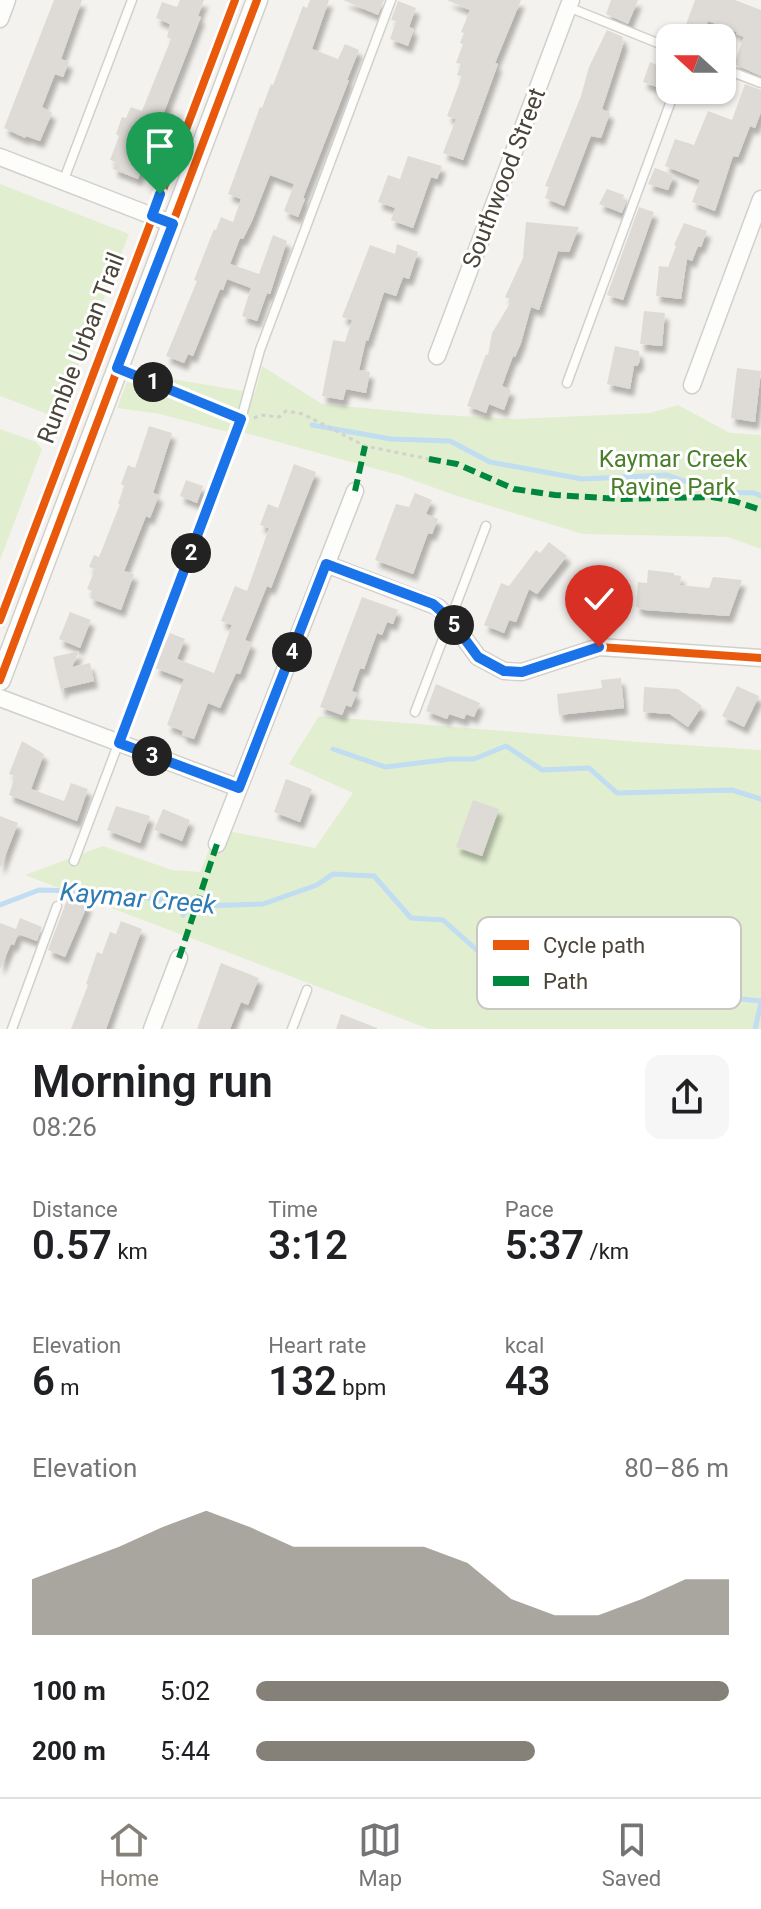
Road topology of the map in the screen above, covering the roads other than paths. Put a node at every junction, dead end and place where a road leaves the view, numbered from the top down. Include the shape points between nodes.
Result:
1 (7, 0) edge
2 (132, 0) edge
3 (257, 0) edge
4 (391, 0) edge
5 (570, 4) edge
6 (0, 19) edge
7 (656, 42) edge
8 (736, 73) edge
9 (761, 83) edge
10 (670, 104) edge
11 (0, 157) edge
12 (63, 182) junction
13 (761, 199) edge
14 (173, 224) junction
15 (437, 356) dead end
16 (567, 383) dead end
17 (692, 385) dead end
18 (355, 491) dead end
19 (486, 526) dead end
20 (326, 564) junction
21 (450, 619) junction
22 (761, 658) edge
23 (0, 680) edge
24 (0, 698) edge
25 (415, 712) dead end
26 (119, 743) junction
27 (239, 788) junction
28 (217, 844) dead end
29 (74, 861) dead end
30 (57, 906) dead end
31 (179, 958) dead end
32 (307, 990) dead end
33 (12, 1029) edge
34 (152, 1029) edge
35 (292, 1029) edge

1 - 6 street
2 - 12 lane
3 - 14 street
4 - 26 lane
5 - 7 lane
5 - 15 street, Southwood Street
8 - 9 lane
10 - 16 lane
11 - 12 street
12 - 14 street
13 - 17 street
14 - 23 street
18 - 20 street
19 - 21 lane
20 - 21 street via 433,604
20 - 27 street
21 - 22 street via 478,657 511,672 599,647
21 - 25 lane
24 - 26 street
26 - 27 street
26 - 29 lane
27 - 28 street
30 - 33 lane
31 - 34 street
32 - 35 lane

